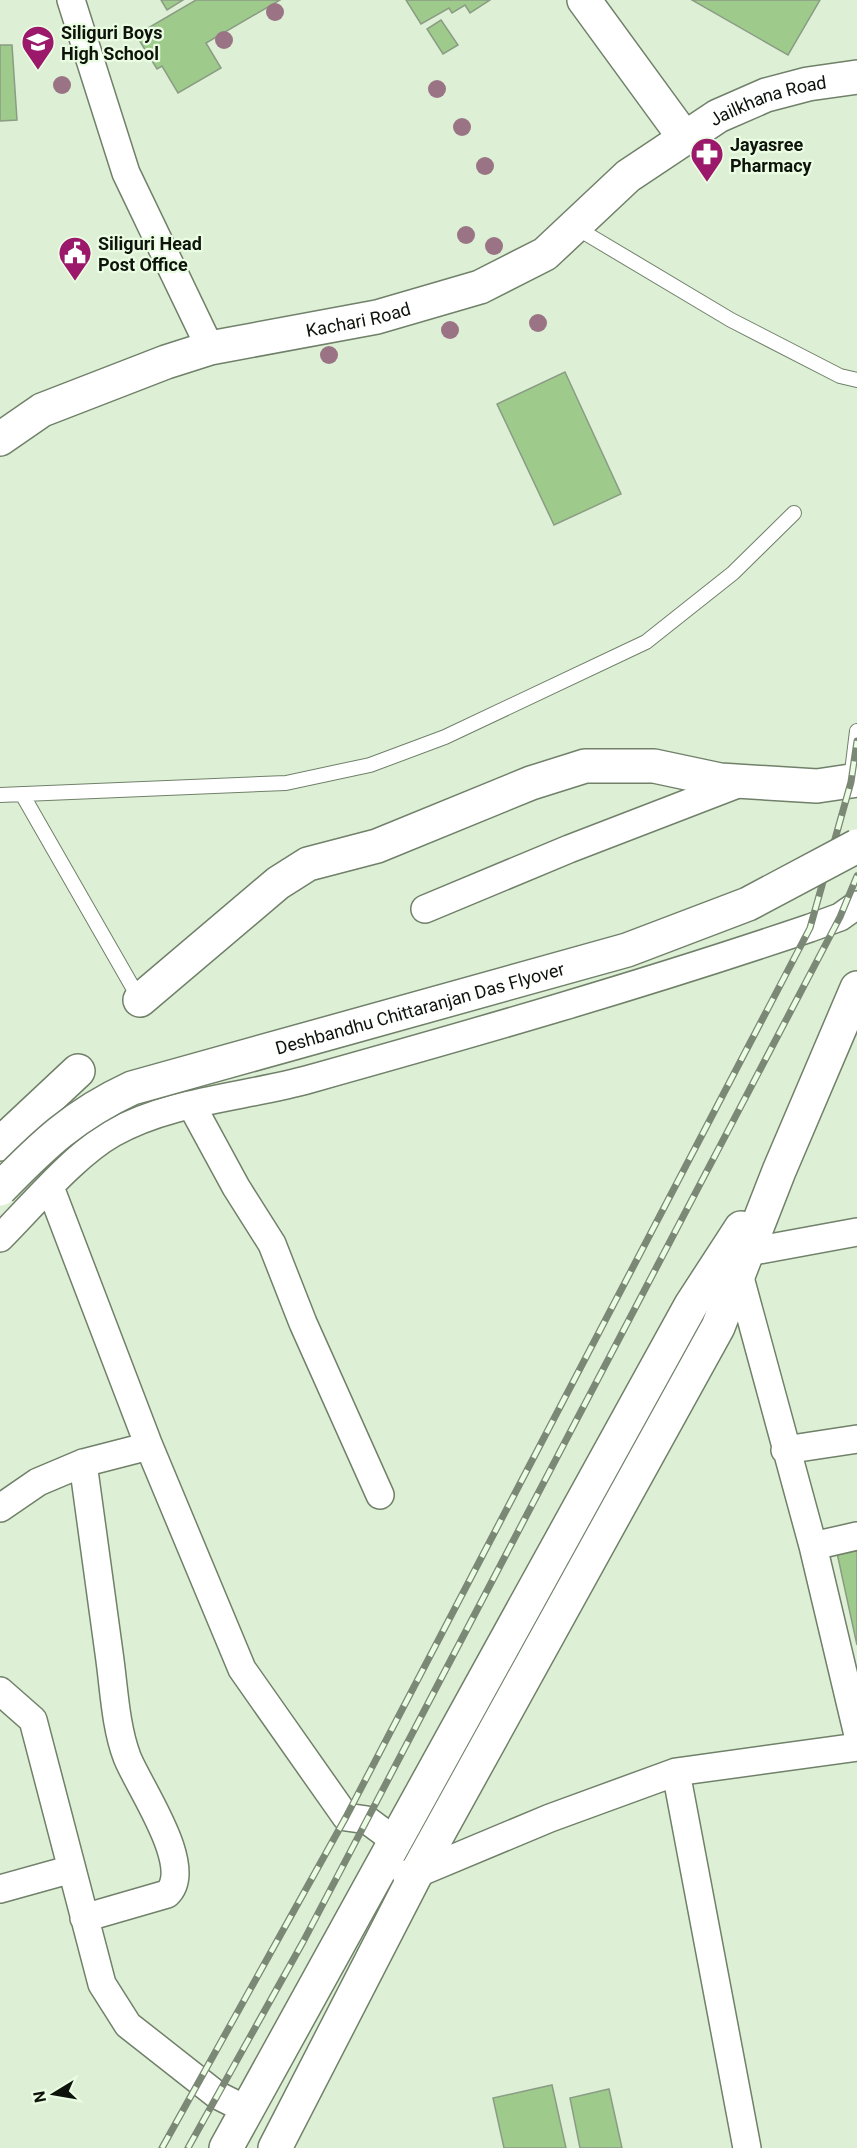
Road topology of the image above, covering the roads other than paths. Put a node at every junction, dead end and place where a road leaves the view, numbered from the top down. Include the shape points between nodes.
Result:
1 (71, 0) edge
2 (584, 0) edge
3 (857, 77) edge
4 (684, 137) junction
5 (574, 226) junction
6 (210, 348) junction
7 (857, 380) edge
8 (0, 439) edge
9 (794, 513) dead end
10 (857, 730) edge
11 (854, 781) edge
12 (743, 782) junction
13 (22, 794) junction
14 (0, 795) edge
15 (857, 846) edge
16 (857, 905) edge
17 (425, 909) dead end
18 (857, 988) edge
19 (140, 1000) joint
20 (78, 1071) joint
21 (192, 1106) junction
22 (112, 1133) junction
23 (1, 1142) edge
24 (779, 1171) junction
25 (50, 1187) junction
26 (0, 1189) edge
27 (857, 1232) edge
28 (0, 1238) edge
29 (743, 1263) junction
30 (857, 1439) edge
31 (149, 1446) junction
32 (785, 1449) junction
33 (83, 1462) junction
34 (380, 1495) dead end
35 (0, 1508) edge
36 (857, 1536) edge
37 (813, 1546) junction
38 (0, 1691) edge
39 (857, 1731) edge
40 (857, 1747) edge
41 (676, 1772) junction
42 (394, 1840) junction
43 (72, 1869) junction
44 (416, 1874) junction
45 (375, 1875) junction
46 (0, 1888) edge
47 (84, 1918) junction
48 (247, 2110) junction
49 (226, 2148) edge
50 (275, 2148) edge
51 (747, 2148) edge

1 - 6 street via 126,173
2 - 4 street
3 - 4 street, Jailkhana Road via 766,95 718,116
4 - 5 street, Kachari Road via 628,176
5 - 6 street, Kachari Road via 545,254 480,287 377,317
5 - 7 lane via 730,320 840,376
6 - 8 street, Kachari Road via 42,410
9 - 13 lane via 733,573 646,642 445,737 370,765 286,783
10 - 11 lane
11 - 12 street via 817,786
12 - 17 street
12 - 19 street via 624,764 585,766 531,783 377,846 308,864 278,883
13 - 14 lane
13 - 19 lane
15 - 26 street, Deshbandhu Chittaranjan Das Flyover, bridge via 748,904 627,950 132,1088 74,1119
16 - 21 street via 840,917 800,932 533,1016 288,1085
18 - 24 street
20 - 22 street
20 - 23 street
21 - 22 street
21 - 34 street via 272,1244 307,1333
22 - 25 street
24 - 29 street
24 - 42 street via 691,1305
25 - 28 street
25 - 31 street
27 - 29 street
29 - 32 street
29 - 44 street via 718,1327
30 - 32 street
31 - 33 street
31 - 42 street via 242,1670 346,1817 367,1820
32 - 37 street
33 - 35 street via 38,1482
33 - 47 street via 116,1707 126,1754 159,1816 176,1877 166,1894
36 - 37 street
37 - 39 street
38 - 43 street via 33,1720
40 - 41 street
41 - 44 street via 550,1818
41 - 51 street
42 - 45 street
43 - 46 street
43 - 47 street
44 - 45 street
44 - 50 street
45 - 48 street
47 - 48 street via 102,1984 128,2025 217,2095
48 - 49 street

